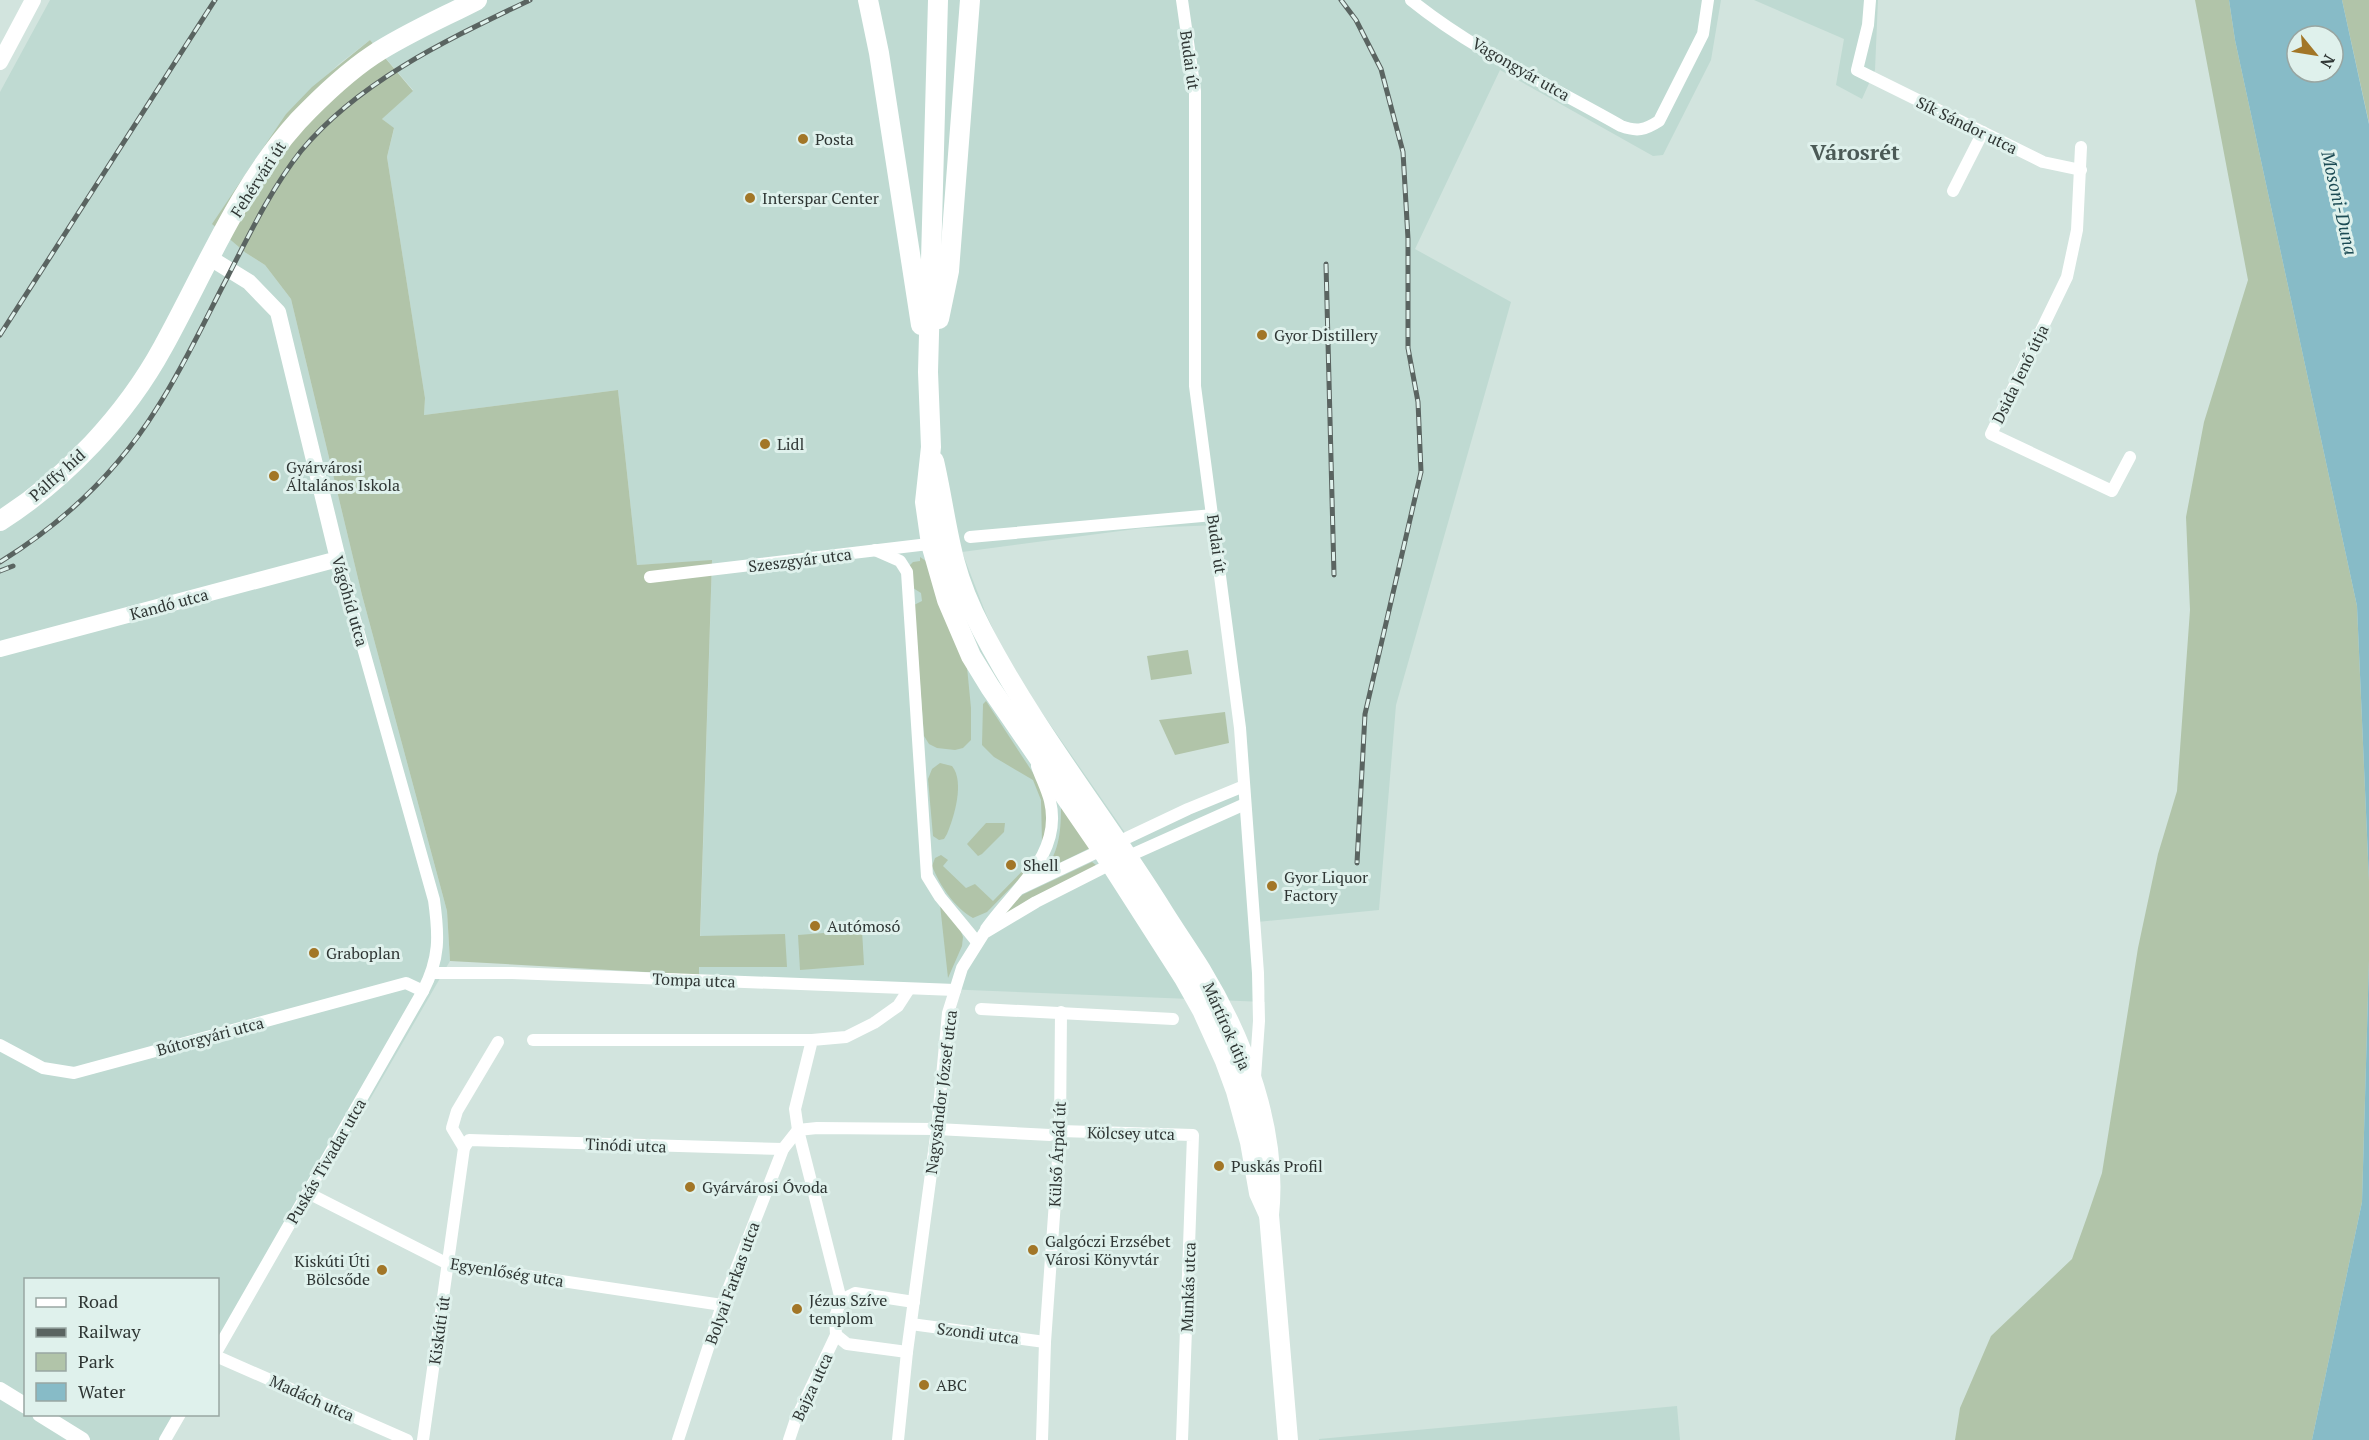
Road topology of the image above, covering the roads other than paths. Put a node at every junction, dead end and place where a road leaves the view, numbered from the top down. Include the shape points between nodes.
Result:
1 (33, 0) edge
2 (477, 0) edge
3 (868, 0) edge
4 (938, 0) edge
5 (970, 0) edge
6 (1182, 0) edge
7 (1411, 0) edge
8 (1708, 0) edge
9 (1870, 0) edge
10 (0, 62) edge
11 (1983, 132) junction
12 (2081, 147) dead end
13 (2081, 170) junction
14 (1953, 191) dead end
15 (210, 258) junction
16 (928, 372) junction
17 (109, 424) joint
18 (2130, 457) dead end
19 (1213, 515) junction
20 (0, 521) edge
21 (970, 537) dead end
22 (940, 542) junction
23 (875, 550) junction
24 (338, 559) junction
25 (650, 578) dead end
26 (0, 649) edge
27 (1027, 740) junction
28 (1244, 786) junction
29 (1245, 804) junction
30 (1115, 853) junction
31 (1021, 888) junction
32 (980, 937) junction
33 (432, 973) junction
34 (909, 989) junction
35 (954, 990) junction
36 (423, 991) junction
37 (981, 1010) dead end
38 (1061, 1012) junction
39 (1173, 1019) dead end
40 (533, 1040) dead end
41 (812, 1040) junction
42 (498, 1042) dead end
43 (0, 1045) edge
44 (1254, 1088) junction
45 (937, 1128) junction
46 (798, 1130) junction
47 (1060, 1131) junction
48 (1193, 1135) joint
49 (467, 1144) junction
50 (783, 1149) junction
51 (308, 1193) junction
52 (1269, 1215) junction
53 (448, 1264) junction
54 (841, 1300) junction
55 (914, 1302) junction
56 (722, 1305) junction
57 (911, 1324) junction
58 (836, 1335) junction
59 (1046, 1342) junction
60 (219, 1347) edge
61 (907, 1352) junction
62 (219, 1357) edge
63 (0, 1390) edge
64 (24, 1405) edge
65 (43, 1416) edge
66 (179, 1416) edge
67 (82, 1440) edge
68 (165, 1440) edge
69 (407, 1440) edge
70 (423, 1440) edge
71 (678, 1440) edge
72 (789, 1440) edge
73 (898, 1440) edge
74 (1042, 1440) edge
75 (1182, 1440) edge
76 (1288, 1440) edge

1 - 10 street
2 - 15 main road, Fehérvári út via 372,56 315,103 257,176
3 - 16 main road
4 - 16 main road
5 - 16 main road via 949,271
6 - 19 street, Budai út via 1195,91 1195,386
7 - 8 street, Vagongyár utca via 1435,20 1494,55 1635,131 1659,121 1703,34
9 - 11 street, Sík Sándor utca via 1857,70
11 - 13 street, Sík Sándor utca via 2043,162
11 - 14 street
12 - 13 street, Dsida Jenő útja
13 - 18 street, Dsida Jenő útja via 2077,230 2067,277 1991,434 2112,491
15 - 17 main road, Fehérvári út via 162,348
15 - 24 street, Vágóhíd utca via 249,282 278,312
16 - 22 main road
17 - 20 main road, Pálffy híd via 39,493
19 - 21 street
19 - 28 street, Budai út via 1238,702
22 - 23 street, Szeszgyár utca
22 - 27 main road via 947,600 971,656
22 - 30 main road via 991,646
23 - 25 street, Szeszgyár utca
23 - 32 street via 900,561 908,581 927,876 940,897
24 - 26 street, Kandó utca
24 - 33 street, Vágóhíd utca via 434,900 439,931
27 - 30 main road
27 - 31 street via 1052,816 1044,855
28 - 29 street, Budai út
28 - 30 street via 1188,809
29 - 30 street, Nagysándor József utca
29 - 44 street, Budai út via 1258,972
30 - 31 street
30 - 32 street, Nagysándor József utca
30 - 44 main road, Mártírok útja via 1202,972 1233,1031
30 - 52 main road, Mártírok útja via 1215,1037 1236,1091 1259,1193
31 - 32 street
32 - 35 street, Nagysándor József utca
33 - 34 street, Tompa utca
33 - 36 street, Puskás Tivadar utca
34 - 35 street, Tompa utca
34 - 41 street via 898,1006 874,1023 846,1037
35 - 45 street, Nagysándor József utca via 948,1013
36 - 43 street, Bútorgyári utca via 406,983 74,1073 43,1068
36 - 51 street, Puskás Tivadar utca
37 - 38 street
38 - 39 street
38 - 47 street, Külső Árpád út
40 - 41 street
41 - 46 street via 795,1109
42 - 49 street, Kiskúti út via 457,1111 452,1128
44 - 52 main road, Mártírok útja via 1271,1179
45 - 46 street, Kölcsey utca
45 - 47 street, Kölcsey utca via 1050,1135
45 - 55 street, Nagysándor József utca
46 - 50 street, Bolyai Farkas utca
46 - 54 street
47 - 48 street, Kölcsey utca
47 - 59 street, Külső Árpád út
48 - 75 street, Munkás utca
49 - 50 street, Tinódi utca
49 - 53 street, Kiskúti út
50 - 56 street, Bolyai Farkas utca
51 - 53 street, Egyenlőség utca
51 - 60 street, Puskás Tivadar utca
52 - 76 main road, Mártírok útja
53 - 56 street, Egyenlőség utca
53 - 70 street, Kiskúti út
54 - 55 street via 855,1293
54 - 58 street, Bajza utca via 835,1317
55 - 57 street, Nagysándor József utca
56 - 71 street, Bolyai Farkas utca
57 - 59 street, Szondi utca
57 - 61 street, Nagysándor József utca
58 - 61 street via 847,1344
58 - 72 street, Bajza utca
59 - 74 street, Külső Árpád út
61 - 73 street, Nagysándor József utca
62 - 69 street, Madách utca
63 - 64 street
65 - 67 street
66 - 68 street

